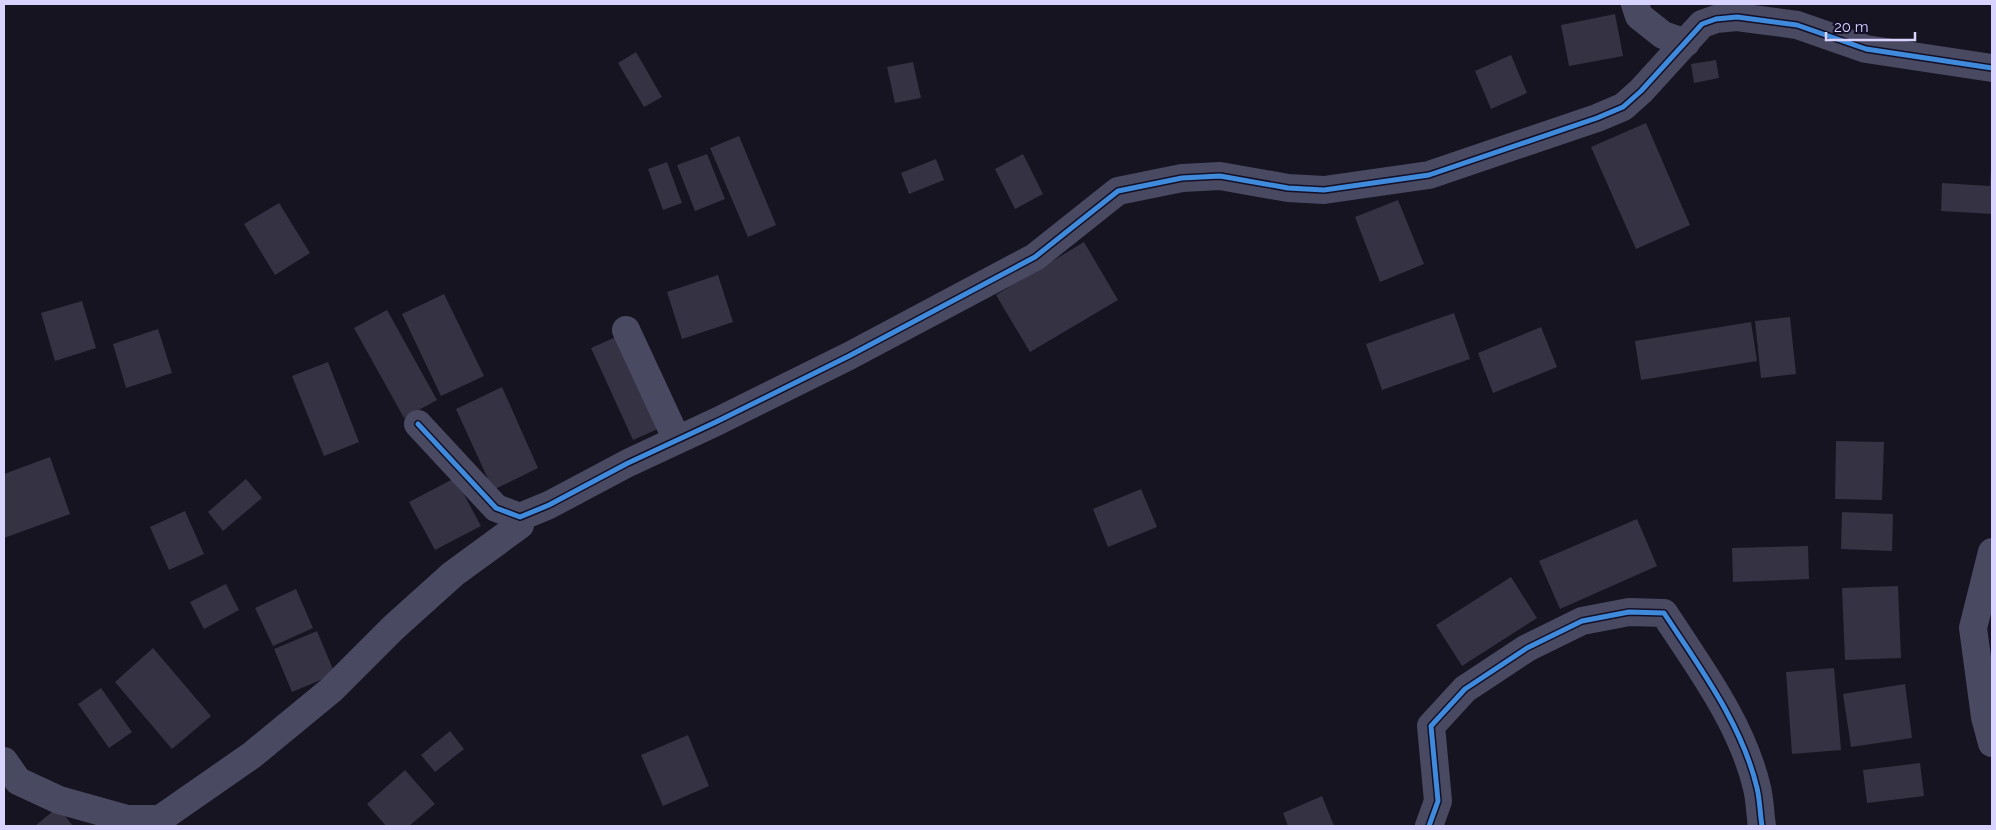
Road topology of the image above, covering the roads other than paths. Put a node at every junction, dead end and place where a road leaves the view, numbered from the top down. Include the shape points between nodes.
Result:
1 (1635, 4) edge
2 (1686, 43) junction
3 (1992, 68) edge
4 (626, 330) dead end
5 (418, 424) dead end
6 (677, 440) junction
7 (520, 517) junction
8 (1992, 552) edge
9 (1992, 743) edge
10 (4, 761) edge
11 (157, 822) edge
12 (1429, 826) edge
13 (1762, 826) edge

1 - 2 street via 1639,16 1663,35
2 - 3 street via 1702,24 1737,17 1797,26 1866,49
2 - 6 street via 1622,107 1428,174 1324,190 1288,188 1220,176 1182,178 1118,191 1035,257 849,356
4 - 6 street
5 - 7 street via 496,508
6 - 7 street
7 - 11 street via 520,525 453,574 331,690 252,755
8 - 9 street via 1974,628 1985,717
10 - 11 street via 18,781 59,800 127,819
12 - 13 street via 1438,801 1430,726 1465,689 1527,648 1582,621 1629,612 1664,613 1707,678 1741,740 1757,789

